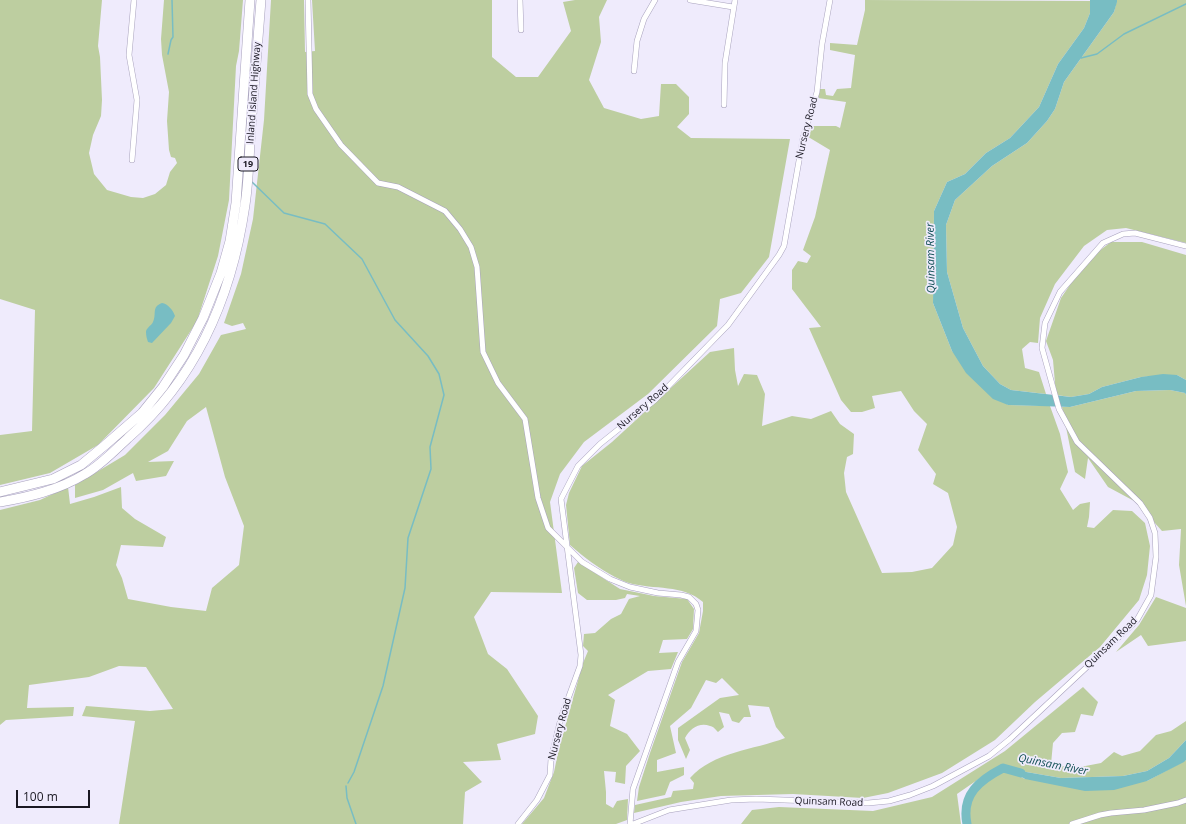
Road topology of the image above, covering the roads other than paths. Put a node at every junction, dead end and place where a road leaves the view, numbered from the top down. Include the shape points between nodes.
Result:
1 (134, 0) edge
2 (250, 0) edge
3 (261, 0) edge
4 (308, 0) edge
5 (520, 0) edge
6 (655, 0) edge
7 (690, 0) edge
8 (735, 0) edge
9 (830, 0) edge
10 (733, 7) junction
11 (521, 30) dead end
12 (634, 72) dead end
13 (724, 105) dead end
14 (132, 160) dead end
15 (1186, 246) edge
16 (0, 492) edge
17 (0, 502) edge
18 (568, 548) junction
19 (1186, 800) edge
20 (518, 824) edge
21 (632, 824) edge
22 (1072, 824) edge

1 - 14 street via 129,55 137,100
2 - 16 highway, Inland Island Highway / 19 via 236,203 230,241 204,318 184,355 142,413 81,465 53,479
3 - 17 highway, Inland Island Highway / 19 via 245,203 239,241 230,275 212,323 193,362 148,421 86,474 57,488
4 - 18 street via 310,94 316,109 341,144 378,183 398,187 445,212 471,247 477,267 483,352 498,383 525,419 538,498 548,528
5 - 11 street
6 - 12 street via 644,19 637,41
7 - 10 street
8 - 10 street
9 - 18 street, Nursery Road via 816,92 803,138 782,251 728,325 655,400 600,444 578,466 561,499
10 - 13 street via 725,63
15 - 21 street, Quinsam Road via 1136,233 1123,234 1103,243 1060,292 1045,323 1042,348 1059,409 1077,442 1140,503 1150,518 1155,533 1156,557 1151,594 1137,620 989,756 933,786 889,801 868,803 731,800 669,810
18 - 20 street, Nursery Road via 581,655 580,666 561,718 550,775 537,800
18 - 21 street via 582,562 610,579 630,587 689,597 698,610 696,631 678,662 634,789
19 - 22 street via 1144,810 1100,815

